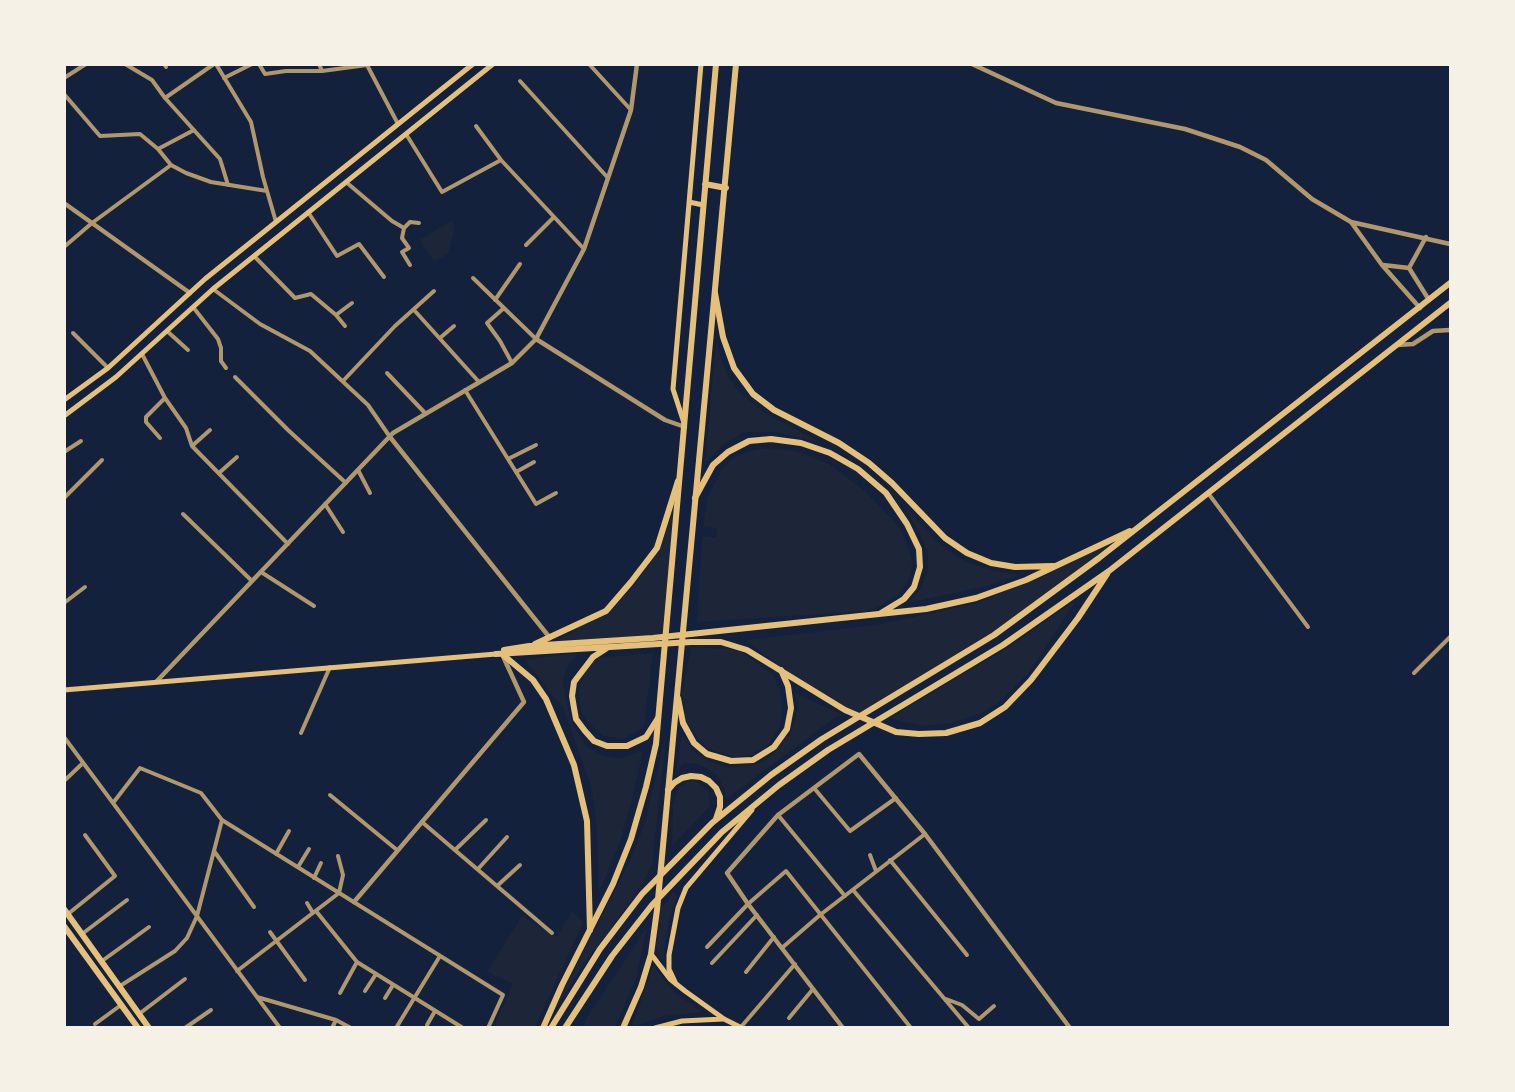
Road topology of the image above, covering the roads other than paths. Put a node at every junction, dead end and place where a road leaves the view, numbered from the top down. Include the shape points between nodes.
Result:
1 (86, 64) edge
2 (125, 64) edge
3 (215, 64) edge
4 (252, 64) edge
5 (259, 64) edge
6 (318, 64) edge
7 (473, 64) edge
8 (493, 64) edge
9 (589, 64) edge
10 (637, 64) edge
11 (701, 64) edge
12 (716, 64) edge
13 (736, 64) edge
14 (972, 64) edge
15 (367, 65) edge
16 (322, 71) junction
17 (64, 78) edge
18 (224, 78) junction
19 (520, 81) dead end
20 (64, 94) edge
21 (165, 98) junction
22 (631, 110) junction
23 (398, 124) junction
24 (476, 126) dead end
25 (194, 130) junction
26 (405, 134) junction
27 (158, 149) junction
28 (501, 160) junction
29 (171, 165) junction
30 (608, 178) junction
31 (345, 182) junction
32 (705, 184) junction
33 (228, 185) junction
34 (726, 188) junction
35 (267, 191) junction
36 (689, 202) junction
37 (64, 203) edge
38 (703, 205) junction
39 (308, 212) junction
40 (554, 217) junction
41 (1351, 222) junction
42 (92, 223) junction
43 (276, 223) junction
44 (419, 223) dead end
45 (404, 228) junction
46 (283, 232) junction
47 (1426, 237) junction
48 (1450, 244) edge
49 (526, 245) dead end
50 (64, 247) edge
51 (584, 249) junction
52 (254, 255) junction
53 (520, 264) dead end
54 (410, 265) dead end
55 (1382, 265) junction
56 (1408, 268) junction
57 (384, 277) dead end
58 (473, 278) dead end
59 (1450, 284) edge
60 (714, 286) junction
61 (213, 289) junction
62 (434, 291) dead end
63 (190, 294) junction
64 (495, 300) junction
65 (1429, 300) junction
66 (352, 303) dead end
67 (1450, 303) edge
68 (193, 308) junction
69 (504, 308) junction
70 (1420, 308) junction
71 (414, 310) junction
72 (1439, 312) junction
73 (336, 315) junction
74 (1429, 320) junction
75 (345, 326) dead end
76 (454, 326) dead end
77 (1450, 330) edge
78 (167, 331) junction
79 (74, 333) dead end
80 (440, 338) junction
81 (536, 339) junction
82 (1397, 345) junction
83 (188, 350) dead end
84 (142, 354) junction
85 (512, 363) junction
86 (108, 368) junction
87 (226, 368) dead end
88 (387, 373) dead end
89 (116, 377) junction
90 (235, 377) dead end
91 (343, 381) junction
92 (479, 382) junction
93 (465, 390) junction
94 (64, 392) edge
95 (165, 398) junction
96 (67, 399) edge
97 (425, 414) junction
98 (64, 416) edge
99 (685, 427) junction
100 (210, 430) dead end
101 (390, 436) junction
102 (160, 438) dead end
103 (81, 441) dead end
104 (536, 445) dead end
105 (192, 446) junction
106 (64, 452) edge
107 (237, 457) dead end
108 (508, 459) junction
109 (102, 460) dead end
110 (534, 462) dead end
111 (681, 468) junction
112 (358, 470) junction
113 (516, 472) junction
114 (219, 473) junction
115 (1198, 482) junction
116 (346, 483) junction
117 (370, 493) dead end
118 (556, 494) dead end
119 (1208, 494) junction
120 (64, 498) edge
121 (695, 499) junction
122 (326, 504) junction
123 (183, 514) dead end
124 (1142, 526) junction
125 (343, 532) dead end
126 (288, 544) junction
127 (1056, 566) junction
128 (1109, 571) junction
129 (261, 572) junction
130 (252, 581) junction
131 (85, 586) dead end
132 (64, 603) edge
133 (314, 606) dead end
134 (877, 616) junction
135 (1308, 627) dead end
136 (1450, 637) edge
137 (550, 638) junction
138 (692, 638) junction
139 (653, 641) junction
140 (529, 646) junction
141 (607, 647) junction
142 (499, 654) junction
143 (331, 667) junction
144 (780, 670) junction
145 (1414, 673) dead end
146 (156, 682) junction
147 (64, 690) edge
148 (677, 695) junction
149 (658, 718) junction
150 (301, 733) dead end
151 (64, 737) edge
152 (84, 763) junction
153 (64, 781) edge
154 (814, 788) junction
155 (668, 790) junction
156 (330, 795) dead end
157 (897, 798) junction
158 (760, 800) junction
159 (113, 803) junction
160 (778, 815) junction
161 (222, 820) junction
162 (486, 820) dead end
163 (422, 822) junction
164 (712, 824) junction
165 (289, 831) dead end
166 (925, 834) junction
167 (86, 835) dead end
168 (507, 837) dead end
169 (309, 849) dead end
170 (213, 850) junction
171 (397, 850) junction
172 (455, 850) junction
173 (276, 854) junction
174 (870, 855) dead end
175 (338, 856) dead end
176 (890, 860) junction
177 (321, 863) dead end
178 (520, 865) dead end
179 (298, 867) junction
180 (477, 869) junction
181 (876, 872) junction
182 (314, 878) junction
183 (497, 886) junction
184 (853, 890) junction
185 (339, 893) junction
186 (845, 896) junction
187 (127, 900) dead end
188 (354, 902) junction
189 (307, 903) dead end
190 (748, 904) junction
191 (254, 907) dead end
192 (66, 912) edge
193 (314, 912) junction
194 (757, 915) junction
195 (820, 915) junction
196 (197, 916) junction
197 (64, 926) edge
198 (148, 927) dead end
199 (270, 932) dead end
200 (590, 932) junction
201 (552, 933) dead end
202 (82, 934) junction
203 (774, 937) junction
204 (276, 941) junction
205 (707, 947) dead end
206 (783, 947) junction
207 (651, 954) junction
208 (967, 955) dead end
209 (440, 956) junction
210 (102, 962) junction
211 (357, 962) junction
212 (712, 963) dead end
213 (795, 964) junction
214 (237, 970) junction
215 (746, 972) dead end
216 (376, 974) junction
217 (185, 979) dead end
218 (305, 980) dead end
219 (676, 984) junction
220 (393, 985) junction
221 (120, 986) junction
222 (813, 989) junction
223 (364, 991) dead end
224 (340, 993) dead end
225 (257, 997) junction
226 (385, 998) dead end
227 (945, 998) junction
228 (415, 999) junction
229 (121, 1005) junction
230 (994, 1006) dead end
231 (211, 1010) dead end
232 (435, 1011) junction
233 (139, 1014) junction
234 (789, 1018) dead end
235 (724, 1019) junction
236 (336, 1020) junction
237 (454, 1022) junction
238 (95, 1024) dead end
239 (427, 1024) dead end
240 (741, 1027) edge
241 (138, 1028) edge
242 (149, 1028) edge
243 (185, 1028) edge
244 (280, 1028) edge
245 (332, 1028) edge
246 (351, 1028) edge
247 (396, 1028) edge
248 (452, 1028) edge
249 (463, 1028) edge
250 (488, 1028) edge
251 (543, 1028) edge
252 (551, 1028) edge
253 (565, 1028) edge
254 (623, 1028) edge
255 (655, 1028) edge
256 (843, 1028) edge
257 (911, 1028) edge
258 (969, 1028) edge
259 (1070, 1028) edge

1 - 17 street
2 - 21 street via 152,80
3 - 18 street
3 - 21 street
4 - 18 street
5 - 16 street via 266,74
6 - 16 street
7 - 23 main road
8 - 26 main road
9 - 22 street
10 - 22 street
11 - 36 main road
12 - 32 main road
13 - 34 main road
14 - 41 street via 1056,103 1185,129 1240,147 1266,160 1312,199
15 - 16 street
15 - 23 street
18 - 35 street via 251,122
19 - 30 street
20 - 27 street via 100,136 140,134
21 - 25 street
22 - 30 street
23 - 43 main road
24 - 28 street
25 - 27 street
25 - 33 street via 220,159
26 - 28 street via 442,192
26 - 31 main road
27 - 29 street
28 - 40 street
29 - 33 street
29 - 42 street
30 - 51 street
31 - 39 main road
31 - 45 street
32 - 34 main road
32 - 38 main road
33 - 35 street
34 - 60 main road
35 - 43 street
36 - 38 main road
36 - 99 main road via 673,389
37 - 42 street
38 - 99 main road
39 - 46 main road
39 - 57 street via 337,256 359,244
40 - 49 street
40 - 51 street
41 - 47 street
41 - 55 street
42 - 50 street
42 - 63 street
43 - 46 main road
43 - 63 main road
44 - 45 street via 410,222
45 - 54 street via 402,237 409,248 402,252
46 - 52 main road
47 - 48 street
47 - 56 street
51 - 81 street
52 - 61 main road
52 - 73 street via 295,298 311,294
53 - 64 street
55 - 56 street
55 - 70 street
56 - 65 street
58 - 64 street
59 - 65 main road
60 - 121 main road
60 - 127 main road via 723,337 734,368 753,394 774,411 839,443 869,463 945,538 967,553 1015,567
61 - 68 main road
61 - 91 street via 260,324 310,351
62 - 71 street
63 - 86 main road
64 - 69 street
65 - 70 main road
65 - 72 main road
66 - 73 street
67 - 72 main road
68 - 78 main road
68 - 87 street via 218,339 221,362
69 - 81 street
69 - 85 street via 487,323
70 - 74 main road
70 - 115 main road
71 - 80 street
71 - 91 street
72 - 74 main road
73 - 75 street
74 - 82 main road
76 - 80 street
77 - 82 street via 1433,331 1413,344
78 - 83 street
78 - 84 main road
79 - 86 street
80 - 92 street
81 - 85 street
81 - 99 street via 665,420
82 - 119 main road
84 - 89 main road
84 - 95 street
85 - 92 street
86 - 89 main road
86 - 96 main road
88 - 97 street
89 - 98 main road
90 - 116 street
91 - 101 street via 368,405
92 - 93 street
93 - 97 street
93 - 108 street
94 - 96 street
95 - 102 street via 146,417
95 - 105 street via 186,428
97 - 101 street
99 - 111 main road
100 - 105 street
101 - 112 street
101 - 137 street
103 - 106 street
104 - 108 street
105 - 114 street
107 - 114 street
108 - 113 street
109 - 120 street
110 - 113 street
111 - 137 main road via 657,548 631,582 606,611
111 - 149 main road
112 - 116 street
112 - 117 street
113 - 118 street via 536,504
114 - 126 street
115 - 119 main road
115 - 124 main road
116 - 122 street
119 - 128 main road
119 - 135 street
121 - 134 main road via 713,465 749,441 801,443 858,469 886,493 919,549 920,567 914,587 904,599
121 - 148 main road
122 - 125 street
122 - 126 street
123 - 130 street
124 - 127 main road
124 - 164 main road via 994,635 813,745
126 - 129 street
127 - 134 main road via 976,598
128 - 144 main road via 1031,680 1005,707 980,723 946,732 896,732 845,710
128 - 158 main road via 1003,645 828,750
129 - 130 street
129 - 133 street
130 - 146 street
131 - 132 street
134 - 138 main road
136 - 145 street
137 - 140 main road
138 - 139 main road
138 - 144 main road via 747,650
139 - 140 main road
139 - 141 main road
140 - 142 main road
141 - 142 main road
141 - 149 main road via 592,657 574,682 576,719 594,741 627,746 646,737
142 - 143 main road
142 - 163 street via 524,702
142 - 200 main road via 533,680 546,699 574,765 587,820
143 - 146 main road
143 - 150 street
144 - 148 main road via 788,686 791,708 787,729 774,747 753,760 715,757 694,743 683,723
146 - 147 main road
148 - 155 main road
149 - 200 main road via 656,744 631,839
151 - 152 street
152 - 153 street
152 - 159 street
154 - 157 street via 850,831
154 - 157 street via 859,754
154 - 160 street
155 - 164 main road via 691,776 709,782 720,797 718,816
155 - 207 main road
156 - 171 street
157 - 166 street
158 - 219 main road via 686,888 669,955 669,969
158 - 253 main road via 722,832 652,905 612,956
159 - 161 street via 140,768 201,793
159 - 196 street
160 - 186 street
160 - 190 street via 727,873
161 - 170 street
161 - 173 street
162 - 172 street
163 - 171 street
163 - 172 street
164 - 252 main road via 642,894 600,949
165 - 173 street
166 - 176 street
166 - 259 street
167 - 192 street via 115,876
168 - 180 street
169 - 179 street
170 - 191 street
170 - 196 street
171 - 188 street
172 - 180 street
173 - 179 street
174 - 181 street
175 - 185 street via 343,875
176 - 181 street
176 - 208 street
177 - 182 street
178 - 183 street
179 - 182 street
180 - 183 street
181 - 184 street
182 - 185 street
183 - 201 street
184 - 186 street
184 - 227 street
185 - 188 street
185 - 193 street
186 - 195 street
187 - 202 street
188 - 209 street
189 - 193 street
190 - 194 street
190 - 195 street via 786,871
190 - 205 street
192 - 202 main road
193 - 204 street
193 - 211 street
194 - 203 street
194 - 212 street
195 - 206 street
195 - 257 street
196 - 214 street
196 - 221 street via 187,938 175,951
197 - 229 main road
198 - 210 street
199 - 204 street
200 - 251 main road
202 - 210 main road
203 - 206 street
203 - 215 street
204 - 214 street
204 - 218 street
206 - 213 street
207 - 219 main road
207 - 254 main road
209 - 228 street
209 - 250 street via 503,995
210 - 221 main road
211 - 216 street
211 - 224 street
213 - 222 street
213 - 240 street
214 - 225 street
216 - 220 street
216 - 223 street
217 - 233 street
219 - 235 main road
220 - 226 street
220 - 228 street
221 - 233 main road
222 - 234 street
222 - 256 street
225 - 236 street
225 - 244 street
227 - 230 street via 979,1019
227 - 258 street
228 - 232 street
228 - 247 street
229 - 238 street
229 - 241 main road
231 - 243 street
232 - 237 street
232 - 239 street
233 - 242 main road
235 - 240 main road
235 - 255 main road via 682,1021
236 - 245 street
236 - 246 street
237 - 248 street
237 - 249 street

